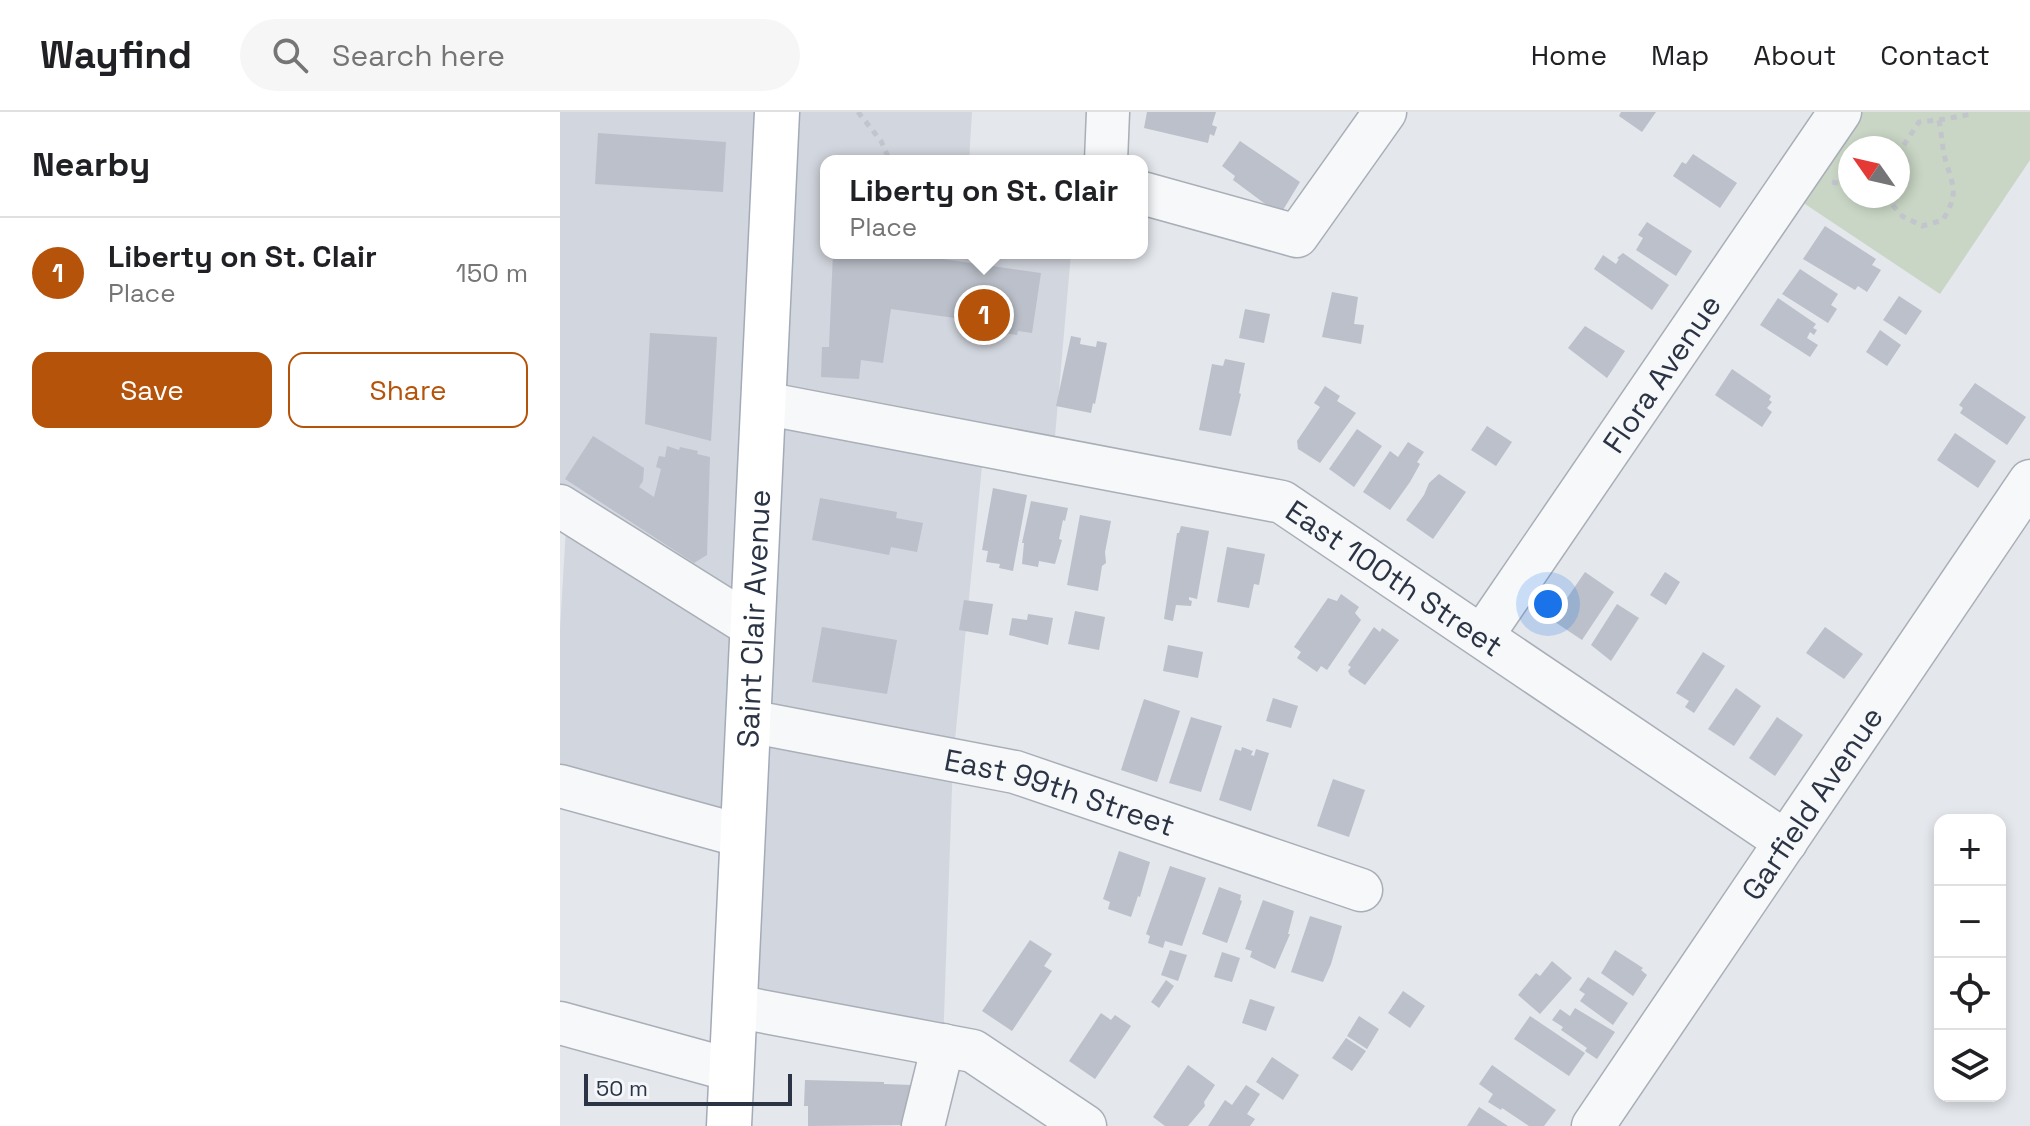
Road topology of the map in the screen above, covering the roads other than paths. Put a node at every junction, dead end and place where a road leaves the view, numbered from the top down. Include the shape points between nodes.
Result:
1 (777, 112) edge
2 (1108, 112) edge
3 (1385, 112) edge
4 (1840, 112) edge
5 (1106, 155) edge
6 (1148, 195) edge
7 (763, 403) junction
8 (2030, 481) edge
9 (560, 506) edge
10 (753, 627) junction
11 (1482, 636) junction
12 (748, 721) junction
13 (560, 786) edge
14 (742, 836) junction
15 (1786, 842) junction
16 (1361, 890) dead end
17 (734, 1006) junction
18 (560, 1023) edge
19 (943, 1045) junction
20 (731, 1070) junction
21 (729, 1126) edge
22 (923, 1126) edge
23 (1085, 1126) edge
24 (1593, 1126) edge

1 - 7 main road, Saint Clair Avenue
2 - 5 street
3 - 6 street via 1297,236
4 - 11 street, Flora Avenue
7 - 10 main road, Saint Clair Avenue
7 - 11 street, East 100th Street via 1282,502
8 - 15 street, Garfield Avenue
9 - 10 street
10 - 12 main road, Saint Clair Avenue
11 - 15 street, East 100th Street
12 - 14 main road, Saint Clair Avenue
12 - 16 street, East 99th Street via 1015,772
13 - 14 street
14 - 17 main road, Saint Clair Avenue
15 - 24 street, Garfield Avenue
17 - 19 street
17 - 20 main road, Saint Clair Avenue
18 - 20 street
19 - 22 street
19 - 23 street via 973,1051
20 - 21 main road, Saint Clair Avenue

